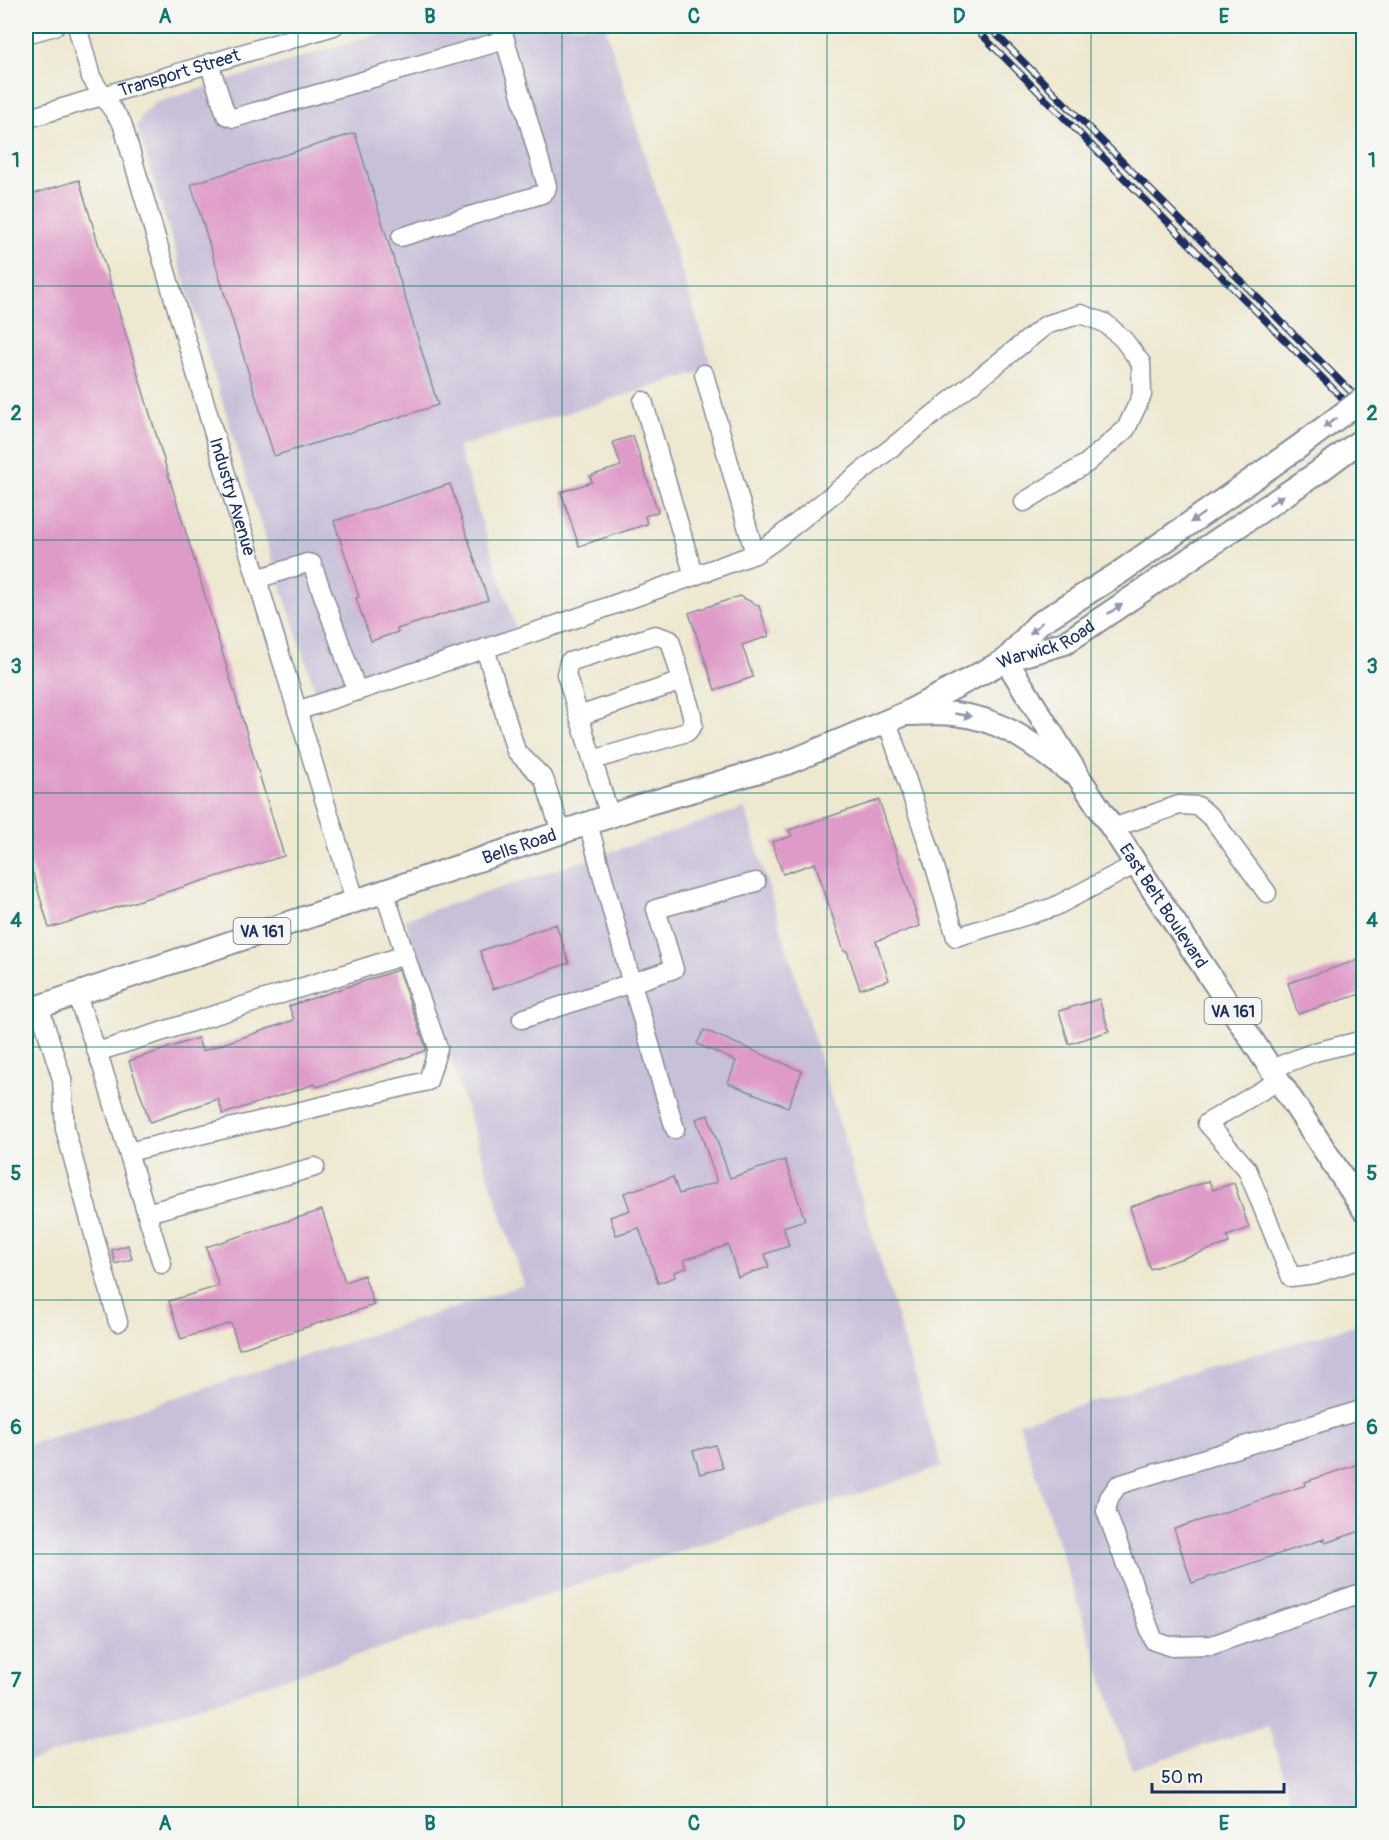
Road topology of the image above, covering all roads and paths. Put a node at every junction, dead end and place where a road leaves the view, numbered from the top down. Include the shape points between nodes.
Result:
1 (55, 26) edge
2 (77, 26) edge
3 (334, 26) edge
4 (503, 33) edge
5 (26, 34) edge
6 (209, 63) junction
7 (102, 96) junction
8 (26, 119) edge
9 (401, 237) dead end
10 (704, 374) dead end
11 (1364, 398) edge
12 (643, 401) dead end
13 (1364, 438) edge
14 (1024, 502) dead end
15 (755, 554) junction
16 (694, 576) junction
17 (257, 579) junction
18 (485, 648) junction
19 (1006, 660) junction
20 (682, 681) junction
21 (357, 691) junction
22 (297, 711) junction
23 (579, 716) junction
24 (896, 717) junction
25 (593, 760) junction
26 (1080, 779) junction
27 (610, 816) junction
28 (588, 824) junction
29 (1113, 828) junction
30 (561, 832) junction
31 (1136, 864) junction
32 (756, 882) dead end
33 (384, 891) junction
34 (1268, 892) dead end
35 (355, 900) junction
36 (405, 955) junction
37 (632, 984) junction
38 (76, 993) junction
39 (32, 1008) edge
40 (522, 1019) dead end
41 (1364, 1040) edge
42 (97, 1052) junction
43 (1275, 1075) junction
44 (675, 1129) dead end
45 (128, 1152) junction
46 (315, 1167) dead end
47 (1364, 1210) edge
48 (147, 1214) junction
49 (1364, 1258) edge
50 (162, 1264) dead end
51 (118, 1322) dead end
52 (1364, 1409) edge
53 (1364, 1592) edge

1 - 5 street
2 - 7 street, Industry Avenue via 92,77
3 - 6 street, Transport Street
4 - 6 street via 234,118 226,115
4 - 9 street via 546,190
6 - 7 street, Transport Street
7 - 8 street, Transport Street
7 - 17 street, Industry Avenue via 122,123
10 - 15 street
11 -> 19 main road, Warwick Road, bridge via 1119,573 1038,624
12 - 16 street
19 -> 13 main road, Warwick Road via 1065,643
14 - 15 street via 1088,463 1126,429 1142,395 1141,363 1105,323 1081,314 1046,325
15 - 16 street
16 - 18 street
17 - 21 street via 312,564
17 - 22 street, Industry Avenue
18 - 21 street
18 - 30 street via 516,752 544,779
19 - 24 main road, Bells Road / VA 161
19 - 26 main road, East Belt Boulevard / VA 161
20 - 23 street
20 - 23 street via 670,640 655,634 569,662 566,674
20 - 25 street via 693,725 687,732
21 - 22 street
22 - 35 street, Industry Avenue
23 - 25 street
24 -> 26 main road, VA 161 via 954,714 1002,725
24 - 27 main road, Bells Road / VA 161 via 787,763
24 - 31 street via 956,937 1054,907
25 - 27 street
26 - 29 main road, East Belt Boulevard / VA 161
27 - 28 main road, Bells Road / VA 161
28 - 30 main road, Bells Road / VA 161
28 - 37 street
29 - 31 main road, East Belt Boulevard / VA 161
29 - 34 street via 1179,805 1198,806 1214,819
30 - 33 main road, Bells Road / VA 161
31 - 43 main road, East Belt Boulevard / VA 161
32 - 37 street via 656,909 674,969
33 - 35 main road, Bells Road / VA 161
33 - 36 street
35 - 38 main road, Bells Road / VA 161
36 - 42 street
36 - 45 street via 438,1048 428,1081
37 - 40 street
37 - 44 street
38 - 39 main road, Bells Road / VA 161
38 - 42 street
39 - 51 street via 62,1079 65,1129
41 - 43 street via 1316,1052
42 - 45 street
43 - 47 main road, East Belt Boulevard / VA 161
43 - 49 street via 1207,1123 1247,1169 1291,1277 1316,1274
45 - 48 street
46 - 48 street
48 - 50 street
52 - 53 street via 1118,1485 1106,1511 1154,1641 1169,1646 1212,1645

